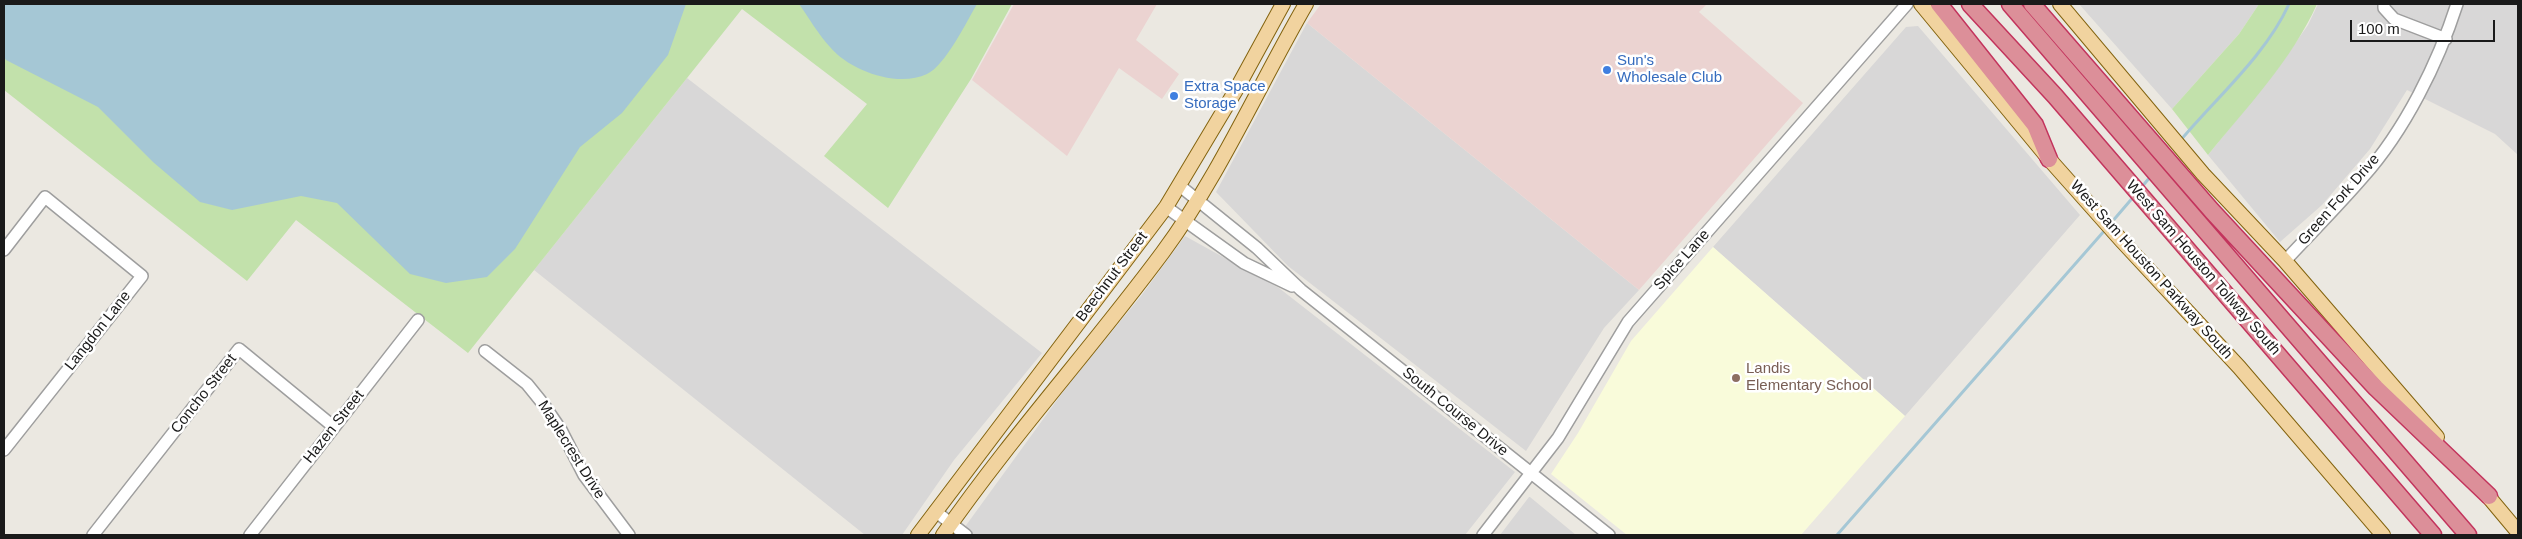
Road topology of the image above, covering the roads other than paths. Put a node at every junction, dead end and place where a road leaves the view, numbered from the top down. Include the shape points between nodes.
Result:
1 (1285, 4) edge
2 (1907, 4) edge
3 (1921, 4) edge
4 (1939, 4) edge
5 (1970, 4) edge
6 (2010, 4) edge
7 (2032, 4) edge
8 (2060, 4) edge
9 (2384, 4) edge
10 (2457, 4) edge
11 (1304, 7) edge
12 (2446, 39) junction
13 (2049, 159) junction
14 (1180, 186) junction
15 (1197, 198) junction
16 (1166, 207) junction
17 (1184, 220) junction
18 (4, 250) edge
19 (2285, 261) junction
20 (1301, 290) junction
21 (418, 320) dead end
22 (485, 351) dead end
23 (1034, 379) junction
24 (1050, 394) junction
25 (334, 427) junction
26 (4, 450) edge
27 (1532, 474) junction
28 (2489, 496) junction
29 (935, 511) junction
30 (947, 530) edge
31 (2518, 532) edge
32 (93, 535) edge
33 (250, 535) edge
34 (629, 535) edge
35 (918, 535) edge
36 (966, 535) edge
37 (1483, 535) edge
38 (1609, 535) edge
39 (2383, 535) edge
40 (2433, 535) edge
41 (2468, 535) edge

1 - 11 main road
1 - 14 main road, Beechnut Street
2 - 27 street, Spice Lane via 1634,315
3 - 13 main road, West Sam Houston Parkway South
4 - 13 highway via 2035,125
5 - 40 highway, West Sam Houston Tollway South via 2161,218
6 - 41 highway, West Sam Houston Tollway South
7 - 28 highway via 2188,183 2376,388
8 - 19 main road via 2195,164
9 - 12 street via 2394,19
10 - 12 street, Green Fork Drive
11 - 15 main road, Beechnut Street
12 - 19 street, Green Fork Drive via 2412,109 2365,176
13 - 39 main road, West Sam Houston Parkway South via 2239,367
14 - 15 street, South Course Drive
14 - 16 main road, Beechnut Street
15 - 17 main road, Beechnut Street
15 - 20 street, South Course Drive
16 - 17 street, South Course Drive
16 - 23 main road, Beechnut Street
17 - 20 street, South Course Drive via 1244,263
17 - 24 main road, Beechnut Street via 1163,252
18 - 26 street, Langdon Lane via 44,197 142,276
19 - 28 main road
20 - 27 street, South Course Drive
21 - 25 street, Hazen Street
22 - 34 street, Maplecrest Drive via 527,384 544,404 584,475
23 - 24 main road
23 - 29 main road, Beechnut Street
24 - 30 main road, Beechnut Street
25 - 32 street, Concho Street via 239,349
25 - 33 street, Hazen Street
27 - 37 street, Spice Lane
27 - 38 street, South Course Drive
28 - 31 main road
29 - 30 street
29 - 35 main road, Beechnut Street
30 - 36 street

